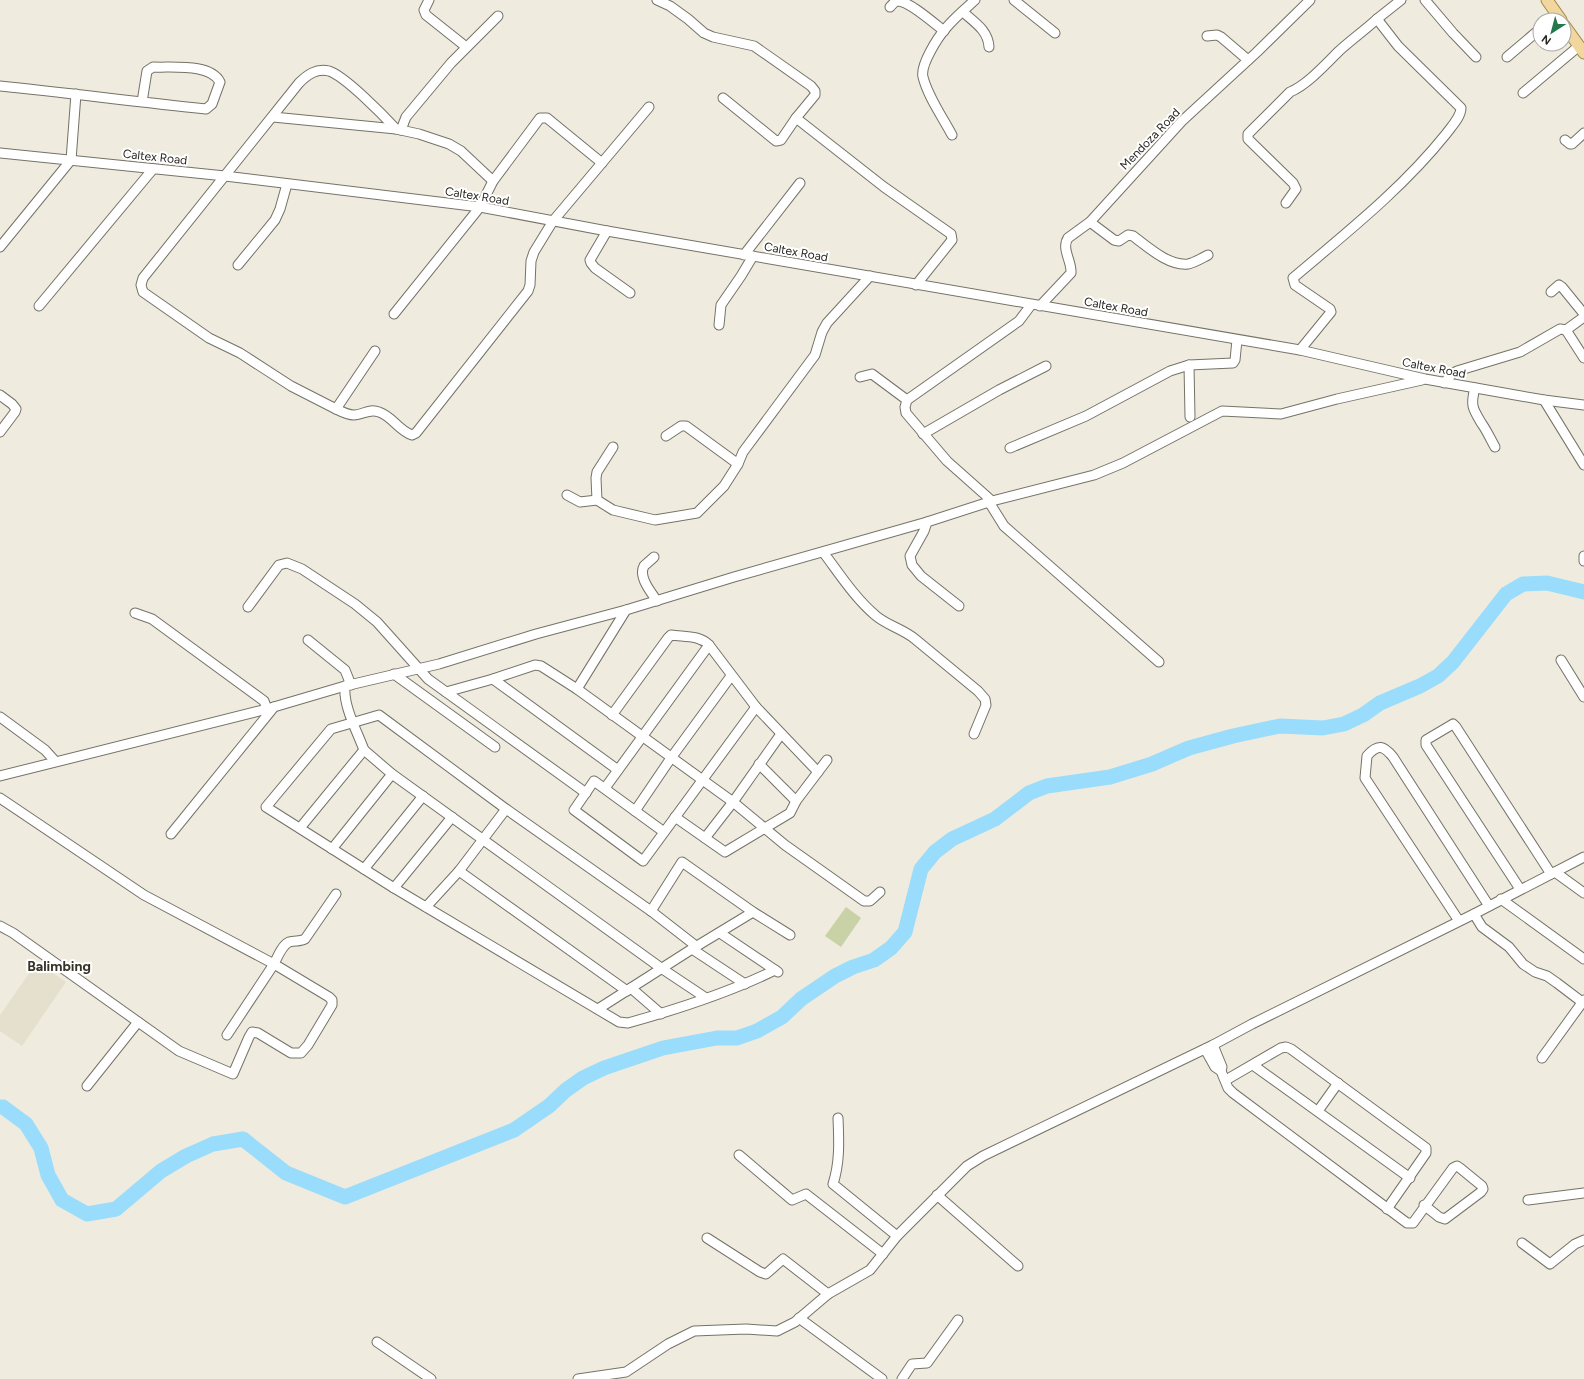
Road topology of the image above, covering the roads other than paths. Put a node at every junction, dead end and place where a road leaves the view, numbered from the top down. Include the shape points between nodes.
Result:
1 (429, 0) edge
2 (657, 0) edge
3 (975, 0) edge
4 (1014, 0) edge
5 (1310, 0) edge
6 (1401, 0) edge
7 (1425, 0) edge
8 (1547, 0) edge
9 (890, 7) dead end
10 (963, 12) junction
11 (1553, 12) edge
12 (498, 16) dead end
13 (1377, 19) junction
14 (944, 31) junction
15 (1055, 33) dead end
16 (1207, 36) dead end
17 (1532, 36) edge
18 (1572, 36) edge
19 (466, 46) junction
20 (989, 47) dead end
21 (1582, 50) edge
22 (1476, 57) dead end
23 (1507, 57) dead end
24 (1248, 60) junction
25 (0, 86) edge
26 (1523, 93) dead end
27 (76, 94) junction
28 (723, 98) dead end
29 (142, 102) junction
30 (649, 107) dead end
31 (273, 117) junction
32 (796, 118) junction
33 (399, 130) junction
34 (1584, 133) edge
35 (952, 135) dead end
36 (1565, 140) dead end
37 (0, 154) edge
38 (71, 160) junction
39 (602, 163) junction
40 (153, 169) junction
41 (225, 176) junction
42 (493, 181) junction
43 (287, 184) junction
44 (800, 184) dead end
45 (1286, 202) dead end
46 (480, 207) junction
47 (553, 221) junction
48 (1090, 222) junction
49 (607, 231) junction
50 (0, 247) edge
51 (749, 255) junction
52 (1208, 255) dead end
53 (238, 265) dead end
54 (870, 276) junction
55 (916, 284) junction
56 (1551, 292) dead end
57 (630, 293) dead end
58 (1036, 305) junction
59 (38, 306) dead end
60 (394, 314) dead end
61 (1584, 314) edge
62 (1584, 317) edge
63 (719, 325) dead end
64 (1567, 330) junction
65 (1237, 340) junction
66 (1300, 350) junction
67 (375, 351) dead end
68 (1584, 358) edge
69 (1189, 365) junction
70 (1046, 366) dead end
71 (860, 376) dead end
72 (1425, 379) junction
73 (1444, 383) junction
74 (1476, 388) junction
75 (0, 396) edge
76 (907, 400) junction
77 (1544, 400) junction
78 (1584, 405) edge
79 (336, 409) junction
80 (1190, 417) dead end
81 (0, 432) edge
82 (923, 434) junction
83 (666, 436) dead end
84 (613, 447) dead end
85 (1495, 447) dead end
86 (1010, 448) dead end
87 (738, 464) junction
88 (1584, 465) edge
89 (567, 495) dead end
90 (597, 500) junction
91 (990, 501) junction
92 (927, 522) junction
93 (823, 552) junction
94 (1584, 556) edge
95 (654, 557) dead end
96 (1584, 561) edge
97 (657, 601) junction
98 (959, 606) dead end
99 (248, 607) dead end
100 (626, 610) junction
101 (135, 613) dead end
102 (308, 640) dead end
103 (709, 644) junction
104 (1561, 660) dead end
105 (1159, 662) dead end
106 (418, 669) junction
107 (394, 674) junction
108 (731, 676) junction
109 (493, 679) junction
110 (348, 686) junction
111 (577, 689) junction
112 (446, 692) junction
113 (1584, 697) edge
114 (756, 707) junction
115 (271, 708) junction
116 (612, 715) junction
117 (0, 717) edge
118 (353, 723) junction
119 (781, 734) junction
120 (974, 734) dead end
121 (642, 737) junction
122 (495, 748) dead end
123 (364, 750) junction
124 (671, 758) junction
125 (827, 760) dead end
126 (55, 761) junction
127 (759, 764) junction
128 (618, 770) junction
129 (818, 772) junction
130 (392, 774) junction
131 (0, 776) edge
132 (702, 780) junction
133 (605, 788) junction
134 (586, 793) junction
135 (423, 796) junction
136 (0, 798) edge
137 (732, 802) junction
138 (796, 802) junction
139 (506, 809) junction
140 (636, 811) junction
141 (452, 817) junction
142 (675, 817) junction
143 (300, 828) junction
144 (764, 828) junction
145 (664, 832) junction
146 (171, 834) dead end
147 (484, 838) junction
148 (705, 838) junction
149 (332, 849) junction
150 (1584, 857) edge
151 (364, 869) junction
152 (459, 871) junction
153 (1553, 873) junction
154 (394, 888) junction
155 (1520, 889) junction
156 (880, 892) dead end
157 (1584, 893) edge
158 (336, 894) dead end
159 (1501, 899) junction
160 (1489, 906) junction
161 (426, 907) junction
162 (651, 911) junction
163 (753, 912) junction
164 (1474, 914) junction
165 (1459, 921) junction
166 (0, 926) edge
167 (720, 933) junction
168 (790, 935) dead end
169 (694, 947) junction
170 (1584, 959) edge
171 (274, 964) junction
172 (661, 968) junction
173 (745, 984) junction
174 (629, 989) junction
175 (706, 998) junction
176 (1583, 1001) edge
177 (598, 1009) junction
178 (661, 1014) junction
179 (138, 1022) junction
180 (227, 1035) dead end
181 (1213, 1045) junction
182 (1205, 1049) junction
183 (1542, 1058) dead end
184 (1253, 1064) junction
185 (1221, 1071) junction
186 (1226, 1080) junction
187 (1338, 1083) junction
188 (87, 1086) dead end
189 (1318, 1111) junction
190 (838, 1118) dead end
191 (739, 1156) dead end
192 (1410, 1178) junction
193 (1584, 1193) edge
194 (937, 1196) junction
195 (1528, 1200) dead end
196 (1424, 1205) junction
197 (1387, 1209) junction
198 (897, 1236) junction
199 (707, 1238) dead end
200 (1584, 1240) edge
201 (1522, 1243) dead end
202 (883, 1254) junction
203 (1018, 1266) dead end
204 (828, 1294) junction
205 (799, 1318) junction
206 (958, 1320) dead end
207 (377, 1342) dead end
208 (431, 1379) edge
209 (578, 1379) edge
210 (882, 1379) edge
211 (902, 1379) edge

1 - 19 street via 424,10 426,15
2 - 32 street via 670,6 704,33 754,46 811,86 815,95
3 - 10 street
4 - 15 street
5 - 24 street, Mendoza Road
6 - 13 street
7 - 22 street
8 - 11 main road
9 - 14 street via 895,2 904,2
10 - 14 street
10 - 20 street via 984,31 989,38
12 - 19 street
13 - 45 street via 1322,69 1290,92 1248,134 1248,139 1293,183 1296,189
13 - 66 street via 1398,46 1461,108 1461,112 1438,144 1403,181 1371,212 1293,278 1295,285 1331,312
14 - 35 street via 932,49 923,69 923,76
16 - 24 street via 1221,37
17 - 23 street
18 - 21 main road
19 - 33 street via 406,117
21 - 26 street
24 - 48 street, Mendoza Road via 1182,121
25 - 27 street
27 - 29 street
27 - 38 street
28 - 32 street via 776,141 781,140
29 - 29 street via 206,109 212,104 220,82 214,74 204,69 153,67 147,71
30 - 39 street
31 - 33 street
31 - 33 street via 305,76 312,72 328,71 338,76
31 - 41 street
32 - 55 street via 884,187 951,234 952,240
33 - 42 street via 449,144 461,151
34 - 36 street via 1572,144
37 - 38 street, Caltex Road
38 - 40 street, Caltex Road
38 - 50 street
39 - 42 street via 547,118 540,118
39 - 47 street
40 - 41 street, Caltex Road
40 - 59 street
41 - 43 street, Caltex Road
41 - 79 street via 143,278 142,292 208,338 240,353 291,386
42 - 46 street
43 - 46 street, Caltex Road
43 - 53 street via 275,220
44 - 51 street
46 - 47 street, Caltex Road
46 - 60 street
47 - 49 street, Caltex Road
47 - 79 street via 530,262 530,288 416,433 407,434 388,415 377,411 368,411 356,416
48 - 52 street via 1114,240 1119,241 1128,235 1133,236 1176,263 1189,264
48 - 58 street, Mendoza Road via 1066,242 1071,273
49 - 51 street, Caltex Road
49 - 57 street via 590,263
51 - 54 street, Caltex Road
51 - 63 street via 741,276 721,304
54 - 55 street, Caltex Road
54 - 87 street via 827,323 815,355 743,452
55 - 58 street, Caltex Road
56 - 61 street via 1562,286
58 - 65 street, Caltex Road
58 - 76 street via 1019,321
62 - 64 street
64 - 68 street
64 - 73 street via 1560,329 1520,352 1458,371
65 - 66 street, Caltex Road
65 - 69 street via 1233,363
66 - 72 street, Caltex Road
67 - 79 street
69 - 80 street
69 - 86 street via 1170,371 1086,416
70 - 82 street
71 - 76 street via 872,374
72 - 73 street, Caltex Road
72 - 91 street via 1281,414 1222,410 1123,463 1094,475
73 - 74 street, Caltex Road
74 - 77 street, Caltex Road
74 - 85 street via 1472,407
75 - 81 street via 16,409
76 - 82 street via 906,413
77 - 78 street, Caltex Road
77 - 88 street
82 - 91 street via 947,461
83 - 87 street via 681,426 686,426
84 - 90 street via 597,472
87 - 90 street via 724,486 697,513 655,520 613,510
89 - 90 street via 580,502
91 - 92 street
91 - 105 street via 1004,526
92 - 93 street
92 - 98 street via 910,556 912,565
93 - 97 street
93 - 120 street via 876,616 915,638 985,699 986,705
94 - 96 street
95 - 97 street via 642,573
97 - 100 street
99 - 106 street via 279,565 287,563 302,569 355,604 376,622
100 - 106 street
100 - 111 street
101 - 115 street via 152,619 175,635
102 - 110 street via 345,670
103 - 108 street
103 - 116 street via 698,638 671,635
103 - 121 street
104 - 113 street
106 - 107 street
106 - 112 street
107 - 110 street
107 - 122 street
108 - 114 street
108 - 124 street
109 - 111 street via 535,665 546,668
109 - 112 street
109 - 128 street
110 - 115 street
110 - 118 street via 345,697
111 - 116 street
112 - 134 street
114 - 119 street
114 - 132 street
115 - 126 street
115 - 146 street
116 - 121 street
117 - 126 street via 45,750
118 - 123 street
118 - 139 street via 379,715
118 - 143 street via 331,729 266,807
119 - 127 street
119 - 129 street
121 - 124 street
121 - 128 street
123 - 130 street
123 - 143 street
124 - 132 street
124 - 140 street
125 - 129 street
126 - 131 street
127 - 137 street
127 - 138 street
128 - 133 street
129 - 138 street
130 - 135 street
130 - 149 street
132 - 137 street
132 - 142 street
133 - 134 street via 594,781
133 - 140 street
134 - 145 street via 574,810 644,861
135 - 141 street
135 - 151 street
136 - 171 street via 144,895
137 - 144 street
137 - 148 street
138 - 144 street via 790,813
139 - 147 street
139 - 162 street
140 - 145 street
141 - 147 street
141 - 154 street
142 - 145 street
142 - 148 street
143 - 149 street
144 - 148 street via 725,852
144 - 156 street via 864,901 870,901
147 - 152 street
147 - 172 street
149 - 151 street
150 - 153 street
151 - 154 street
152 - 161 street
152 - 174 street
153 - 155 street
153 - 155 street via 1452,724 1425,742
153 - 157 street
154 - 161 street
155 - 159 street
158 - 171 street via 305,939 300,942 289,942
159 - 160 street
159 - 170 street
160 - 164 street
160 - 165 street via 1393,757 1387,750 1379,747 1367,756 1365,778
161 - 177 street
162 - 163 street via 682,862
162 - 169 street
163 - 167 street
163 - 168 street
164 - 165 street
164 - 176 street via 1482,927 1509,947 1523,964 1557,982
165 - 181 street
166 - 179 street via 14,933
167 - 169 street
167 - 173 street via 777,971
169 - 172 street
169 - 173 street
171 - 179 street via 332,1000 332,1005 301,1053 291,1053 252,1032 236,1072 230,1074 179,1051
171 - 180 street
172 - 174 street
172 - 175 street
173 - 175 street
174 - 177 street
174 - 178 street
175 - 178 street
176 - 183 street
177 - 178 street via 619,1022 628,1023
179 - 188 street
181 - 182 street
181 - 185 street via 1222,1066
182 - 185 street via 1215,1067
182 - 194 street via 983,1156 967,1166
184 - 186 street
184 - 187 street via 1286,1047
184 - 189 street
185 - 186 street
186 - 197 street via 1228,1088 1233,1093
187 - 189 street
187 - 192 street via 1426,1148 1426,1153
189 - 192 street
190 - 198 street via 840,1150 833,1184
191 - 202 street via 792,1200 806,1194
192 - 197 street
193 - 195 street
194 - 198 street
194 - 203 street
196 - 196 street via 1457,1166 1483,1189 1445,1218 1439,1217
196 - 197 street via 1410,1224
198 - 202 street
199 - 204 street via 766,1274 783,1259
200 - 201 street via 1550,1264
202 - 204 street via 870,1270
204 - 205 street
205 - 209 street via 777,1331 694,1331 668,1344 626,1372
205 - 210 street
206 - 211 street via 927,1363 912,1364
207 - 208 street

